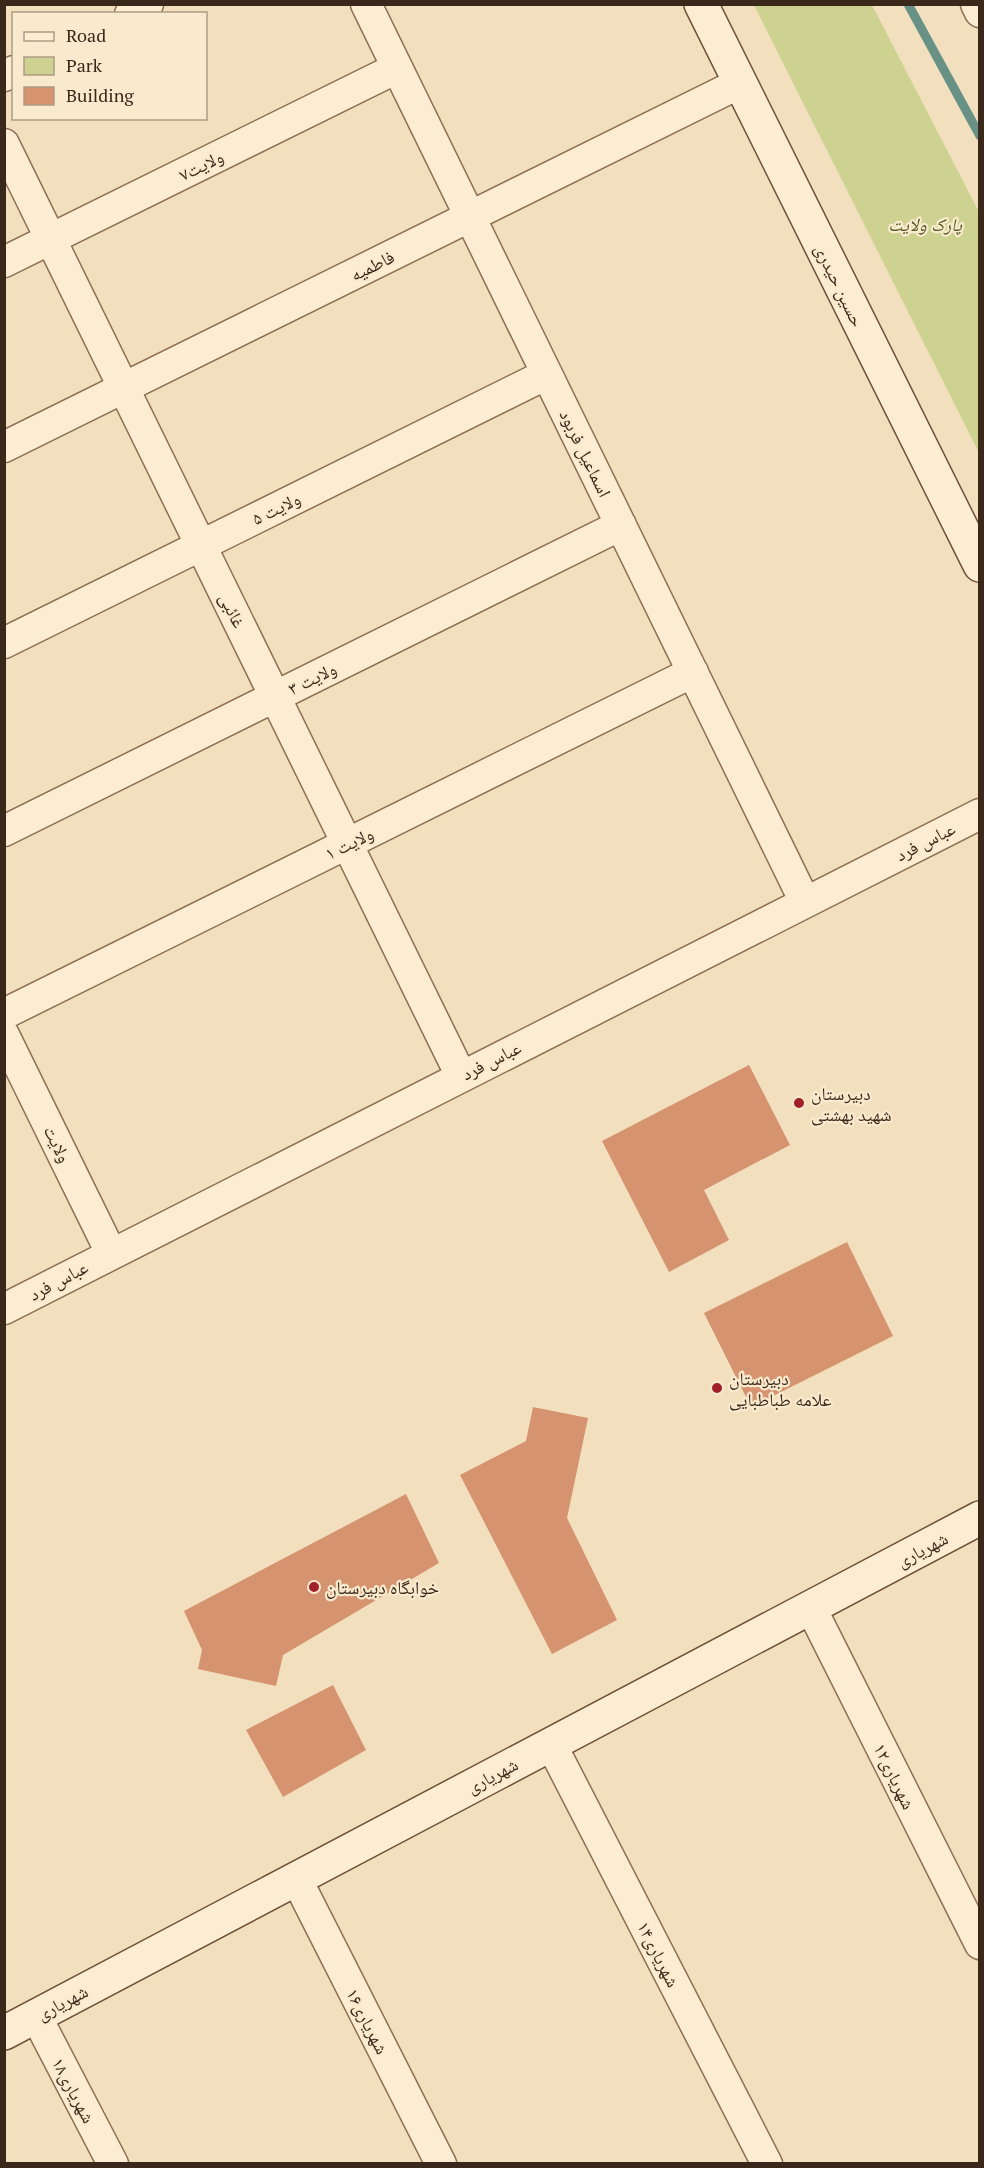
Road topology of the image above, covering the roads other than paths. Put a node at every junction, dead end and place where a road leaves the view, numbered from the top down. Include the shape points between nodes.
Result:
1 (148, 4) edge
2 (366, 4) edge
3 (701, 4) edge
4 (976, 4) edge
5 (134, 12) edge
6 (980, 12) edge
7 (397, 68) junction
8 (740, 83) junction
9 (4, 144) edge
10 (470, 217) junction
11 (51, 239) junction
12 (4, 262) edge
13 (547, 374) junction
14 (124, 388) junction
15 (4, 447) edge
16 (621, 525) junction
17 (202, 545) junction
18 (980, 565) edge
19 (4, 643) edge
20 (693, 672) junction
21 (275, 696) junction
22 (980, 814) edge
23 (4, 831) edge
24 (347, 844) junction
25 (805, 902) junction
26 (4, 1014) edge
27 (4, 1035) edge
28 (461, 1076) junction
29 (111, 1253) junction
30 (4, 1309) edge
31 (980, 1518) edge
32 (811, 1608) junction
33 (551, 1744) junction
34 (296, 1878) junction
35 (980, 1944) edge
36 (36, 2016) junction
37 (4, 2033) edge
38 (113, 2163) edge
39 (441, 2163) edge
40 (767, 2163) edge

1 - 5 street
2 - 7 street, اسماعیل فربود
3 - 8 main road, حسین حیدری
4 - 6 street
7 - 10 street, اسماعیل فربود
7 - 11 street, ولایت۷
8 - 10 street, فاطمیه
8 - 18 main road, حسین حیدری
9 - 11 street, غائبی
10 - 13 street, اسماعیل فربود
10 - 14 street, فاطمیه
11 - 12 street, ولایت۷
11 - 14 street, غائبی
13 - 16 street, اسماعیل فربود
13 - 17 street, ولایت ۵
14 - 15 street, فاطمیه
14 - 17 street, غائبی
16 - 20 street, اسماعیل فربود
16 - 21 street, ولایت ۳
17 - 19 street, ولایت ۵
17 - 21 street, غائبی
20 - 24 street, ولایت ۱
20 - 25 street, اسماعیل فربود
21 - 23 street, ولایت ۳
21 - 24 street, غائبی
22 - 25 street, عباس فرد
24 - 26 street, ولایت ۱
24 - 28 street, غائبی
25 - 28 street, عباس فرد
27 - 29 street, ولایت
28 - 29 street, عباس فرد
29 - 30 street, عباس فرد
31 - 32 main road, شهریاری
32 - 33 main road, شهریاری
32 - 35 street, شهریاری۱۲
33 - 34 main road, شهریاری
33 - 40 street, شهریاری۱۴
34 - 36 main road, شهریاری
34 - 39 street, شهریاری۱۶
36 - 37 main road, شهریاری
36 - 38 street, شهریاری۱۸

